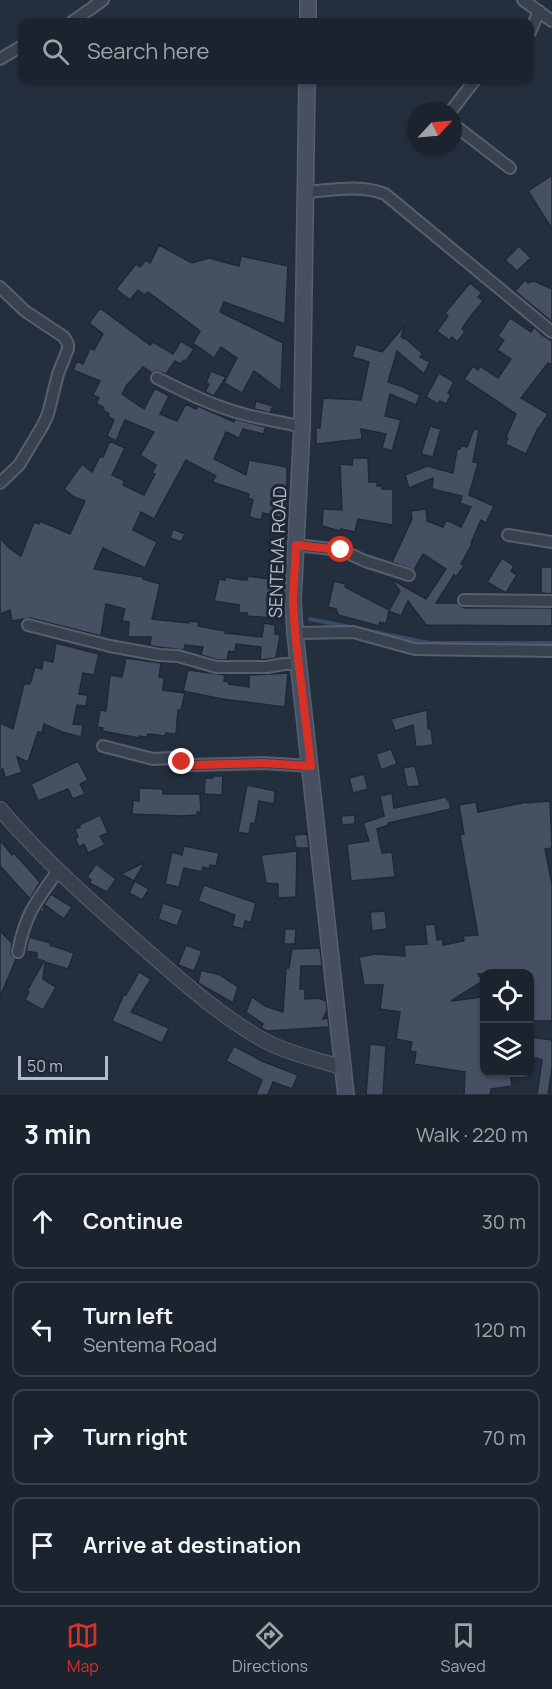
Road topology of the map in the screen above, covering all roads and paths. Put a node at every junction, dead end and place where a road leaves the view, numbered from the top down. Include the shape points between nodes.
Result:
1 (103, 0) edge
2 (308, 0) edge
3 (523, 0) edge
4 (539, 11) junction
5 (78, 18) edge
6 (308, 18) edge
7 (552, 21) edge
8 (534, 23) edge
9 (18, 48) edge
10 (0, 59) edge
11 (307, 84) edge
12 (471, 84) edge
13 (458, 102) edge
14 (462, 131) edge
15 (510, 168) dead end
16 (307, 192) junction
17 (0, 287) edge
18 (552, 333) edge
19 (157, 378) dead end
20 (302, 427) junction
21 (0, 483) edge
22 (508, 535) dead end
23 (552, 542) edge
24 (296, 545) junction
25 (410, 575) dead end
26 (464, 600) dead end
27 (552, 601) edge
28 (28, 625) dead end
29 (295, 633) junction
30 (552, 651) edge
31 (298, 664) junction
32 (103, 746) dead end
33 (311, 766) junction
34 (0, 809) edge
35 (58, 871) junction
36 (18, 952) dead end
37 (344, 1068) junction
38 (346, 1095) edge

1 - 5 street
2 - 6 main road
3 - 4 street
4 - 7 street
4 - 8 street
9 - 10 street
11 - 16 main road, SENTEMA ROAD
12 - 13 street
14 - 15 street
16 - 18 street via 372,189 385,194
16 - 20 main road, SENTEMA ROAD
17 - 21 street via 25,311 64,337 68,348 43,425 19,465
19 - 20 street via 219,406
20 - 24 main road, SENTEMA ROAD
22 - 23 street
24 - 25 street via 341,550
24 - 29 main road, SENTEMA ROAD
26 - 27 street
28 - 31 street via 216,667
29 - 30 street via 353,632 415,649
29 - 31 main road, SENTEMA ROAD
31 - 33 main road, SENTEMA ROAD
32 - 33 street via 192,765
33 - 37 main road, SENTEMA ROAD
34 - 35 street
35 - 36 street via 30,912
35 - 37 street via 182,981 240,1025 280,1048
37 - 38 main road, SENTEMA ROAD

